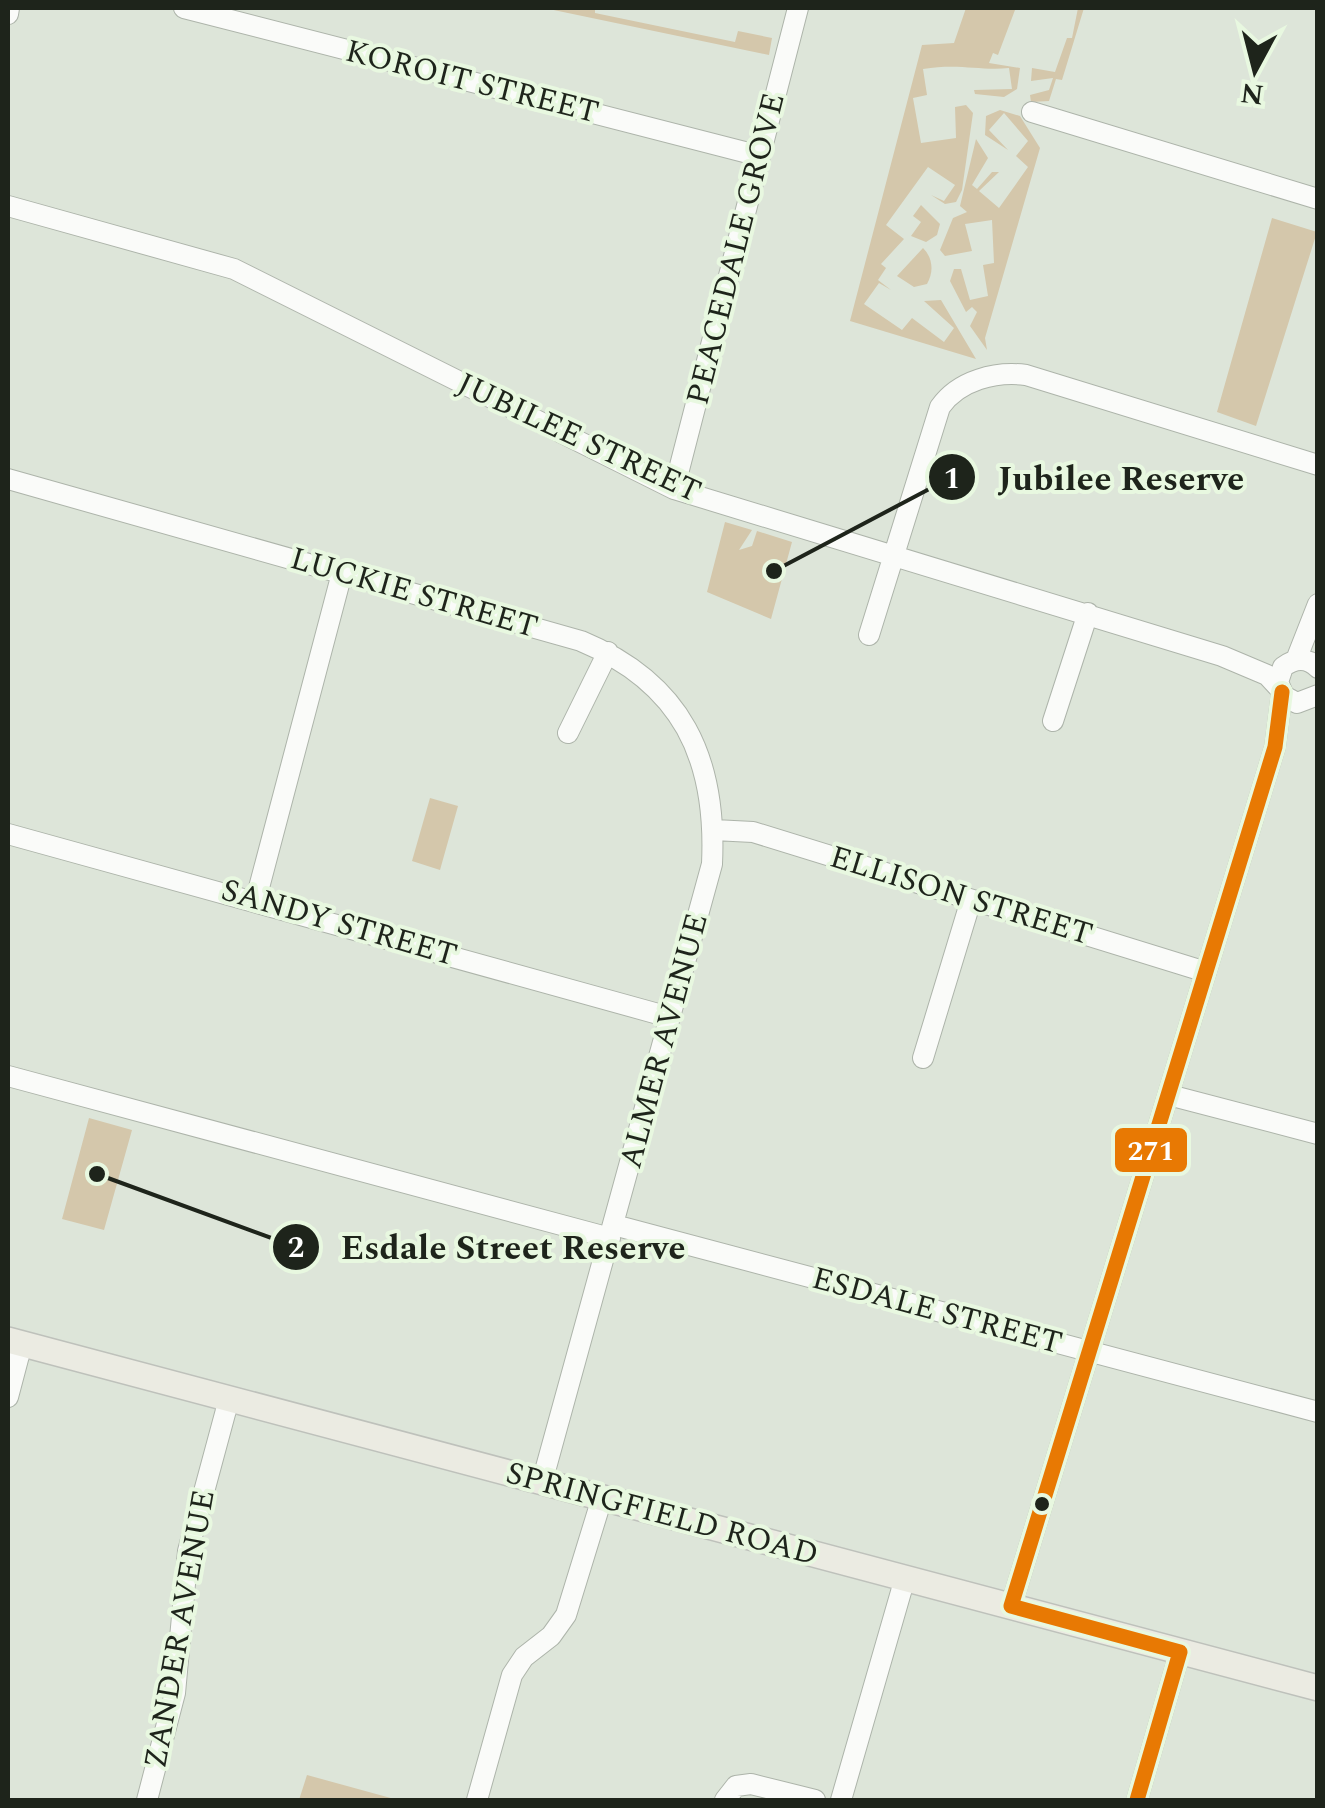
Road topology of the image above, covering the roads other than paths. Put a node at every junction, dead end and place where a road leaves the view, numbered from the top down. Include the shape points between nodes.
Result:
1 (184, 8) edge
2 (798, 8) edge
3 (1032, 112) dead end
4 (760, 156) junction
5 (1318, 199) edge
6 (8, 206) edge
7 (1318, 465) edge
8 (8, 479) edge
9 (674, 490) junction
10 (893, 553) junction
11 (342, 573) junction
12 (1318, 604) edge
13 (1088, 612) junction
14 (1318, 622) edge
15 (869, 635) dead end
16 (608, 652) junction
17 (1222, 656) junction
18 (1304, 665) edge
19 (1281, 690) junction
20 (1311, 700) edge
21 (1053, 720) dead end
22 (568, 733) dead end
23 (1275, 747) junction
24 (714, 830) junction
25 (9, 840) edge
26 (256, 899) junction
27 (970, 900) junction
28 (1206, 972) junction
29 (669, 1017) junction
30 (922, 1058) dead end
31 (8, 1076) edge
32 (1169, 1094) junction
33 (1318, 1134) edge
34 (612, 1232) junction
35 (14, 1342) edge
36 (1090, 1352) junction
37 (8, 1398) edge
38 (229, 1399) junction
39 (1318, 1412) edge
40 (542, 1482) junction
41 (602, 1498) junction
42 (906, 1578) junction
43 (1011, 1606) junction
44 (1180, 1652) junction
45 (1318, 1688) edge
46 (147, 1800) edge
47 (477, 1800) edge
48 (725, 1800) edge
49 (815, 1800) edge
50 (842, 1800) edge
51 (1137, 1800) edge

1 - 4 street, KOROIT STREET
2 - 4 street, PEACEDALE GROVE
3 - 5 street
4 - 9 street, PEACEDALE GROVE
6 - 9 street, JUBILEE STREET via 234,269
7 - 10 street via 1005,372 950,394 940,407
8 - 11 street, LUCKIE STREET
9 - 10 street, JUBILEE STREET
10 - 13 street, JUBILEE STREET
10 - 15 street
11 - 16 street, LUCKIE STREET
11 - 26 street
12 - 18 street
13 - 17 street, JUBILEE STREET
13 - 21 street
14 - 18 street
16 - 22 street
16 - 24 street, LUCKIE STREET via 662,690 688,726
17 - 18 street, JUBILEE STREET
17 - 19 street, JUBILEE STREET via 1267,675
18 - 19 street via 1280,674
19 - 20 street, JUBILEE STREET via 1290,700
19 - 23 street
20 - 23 street
23 - 28 street
24 - 27 street, ELLISON STREET via 754,832
24 - 29 street, ALMER AVENUE via 712,864
25 - 26 street, SANDY STREET
26 - 29 street, SANDY STREET
27 - 28 street, ELLISON STREET
27 - 30 street
28 - 32 street
29 - 34 street, ALMER AVENUE
31 - 34 street, ESDALE STREET
32 - 33 street
32 - 36 street
34 - 36 street, ESDALE STREET
34 - 40 street, ALMER AVENUE
35 - 37 street
35 - 38 main road, SPRINGFIELD ROAD
36 - 39 street, ESDALE STREET
36 - 43 street
38 - 40 main road, SPRINGFIELD ROAD
38 - 46 street, ZANDER AVENUE via 188,1551 174,1693
40 - 41 main road, SPRINGFIELD ROAD
41 - 42 main road, SPRINGFIELD ROAD
41 - 47 street via 566,1616 512,1675
42 - 43 main road, SPRINGFIELD ROAD
42 - 50 street
43 - 44 main road, SPRINGFIELD ROAD
44 - 45 main road, SPRINGFIELD ROAD
44 - 51 street
48 - 49 street via 736,1786 751,1784

